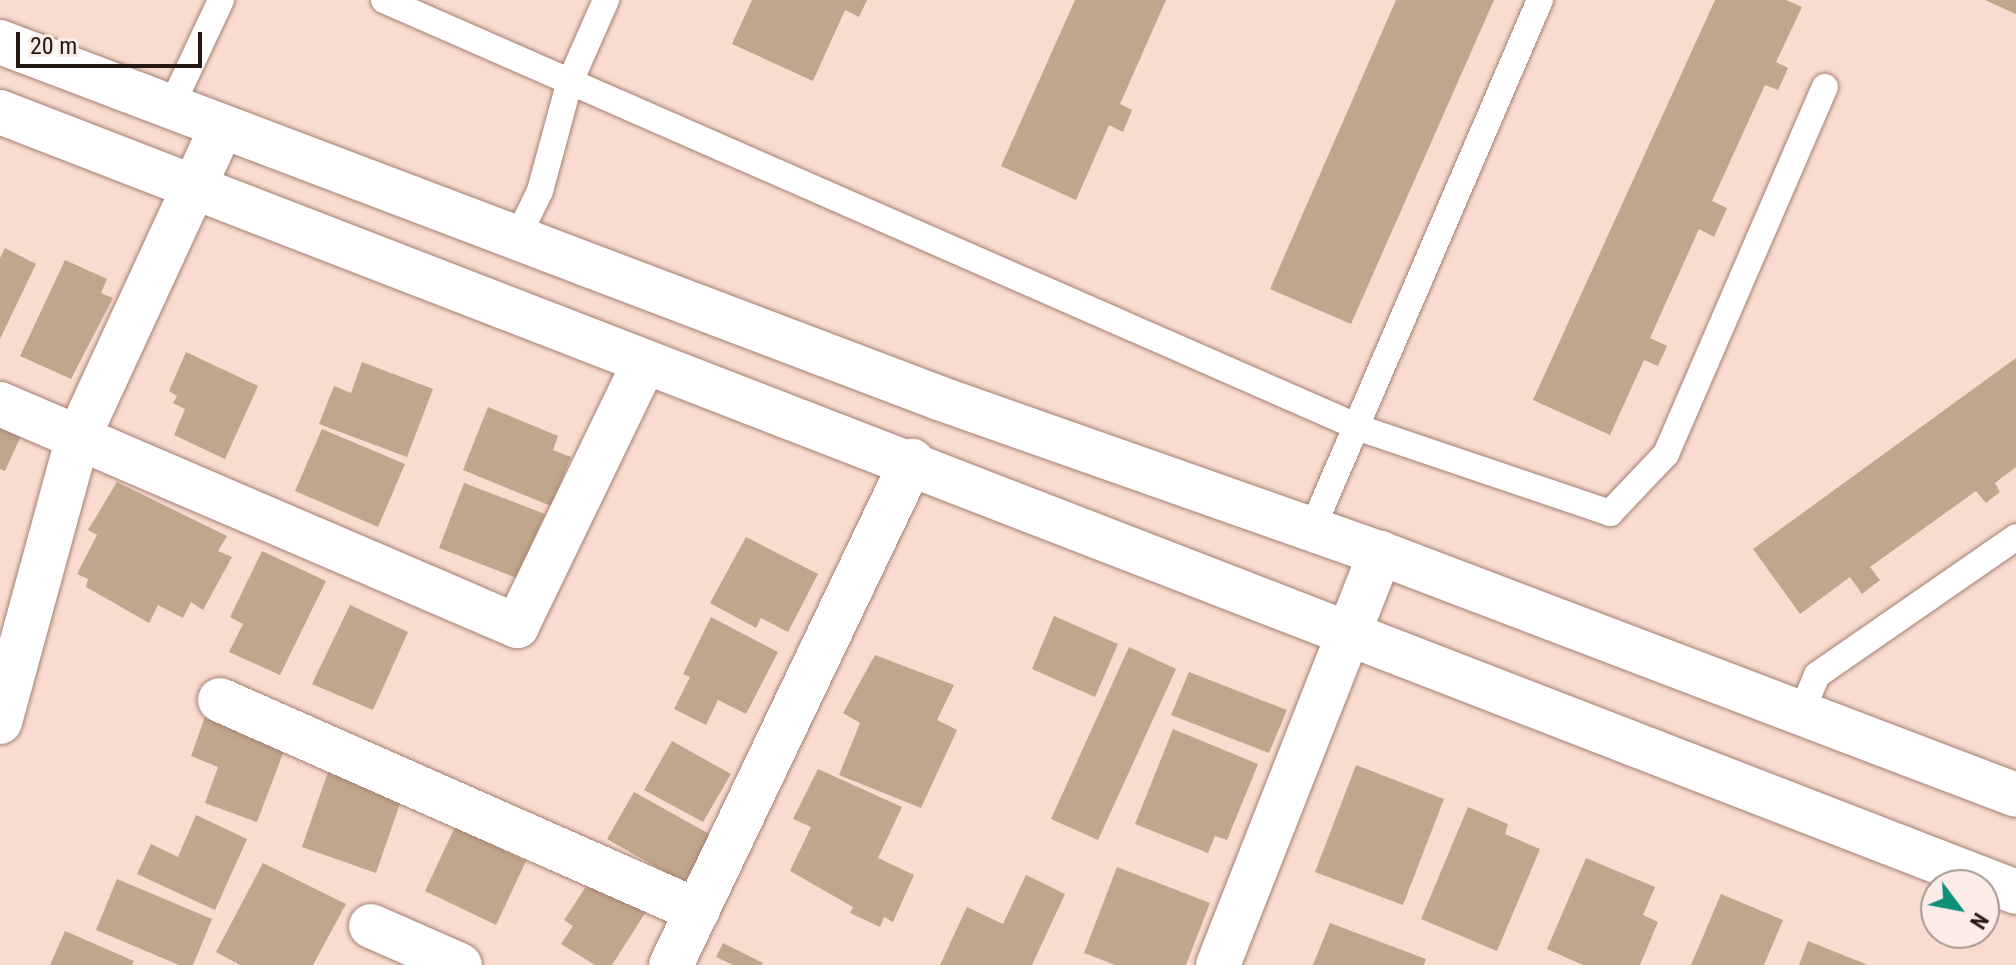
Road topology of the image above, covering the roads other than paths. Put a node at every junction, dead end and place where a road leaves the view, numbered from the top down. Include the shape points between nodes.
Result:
1 (221, 0) edge
2 (384, 0) edge
3 (606, 0) edge
4 (1540, 0) edge
5 (0, 42) edge
6 (569, 84) junction
7 (1825, 87) dead end
8 (170, 109) junction
9 (0, 112) edge
10 (221, 128) junction
11 (195, 184) junction
12 (517, 238) junction
13 (644, 363) junction
14 (0, 404) edge
15 (1357, 426) junction
16 (77, 440) junction
17 (912, 461) junction
18 (1312, 529) junction
19 (2016, 537) edge
20 (1380, 553) junction
21 (1346, 635) junction
22 (220, 700) dead end
23 (1801, 713) junction
24 (0, 722) edge
25 (2016, 795) edge
26 (2016, 892) edge
27 (698, 911) junction
28 (371, 926) dead end
29 (460, 965) edge
30 (671, 965) edge
31 (1218, 965) edge

1 - 8 lane
2 - 6 lane
3 - 6 lane
4 - 15 lane
5 - 8 street
6 - 12 lane via 540,191
6 - 15 lane
7 - 15 lane via 1666,454 1610,513
8 - 10 street
9 - 11 street
10 - 11 street
10 - 12 street
11 - 13 street
11 - 16 street
12 - 18 street via 939,398
13 - 16 street via 517,626
13 - 17 street
14 - 16 street
15 - 18 lane
16 - 24 street
17 - 21 street
17 - 27 street
18 - 20 street
19 - 23 lane via 1817,675
20 - 21 street
20 - 23 street
21 - 26 street
21 - 31 street
22 - 27 street
23 - 25 street
27 - 30 street
28 - 29 street

